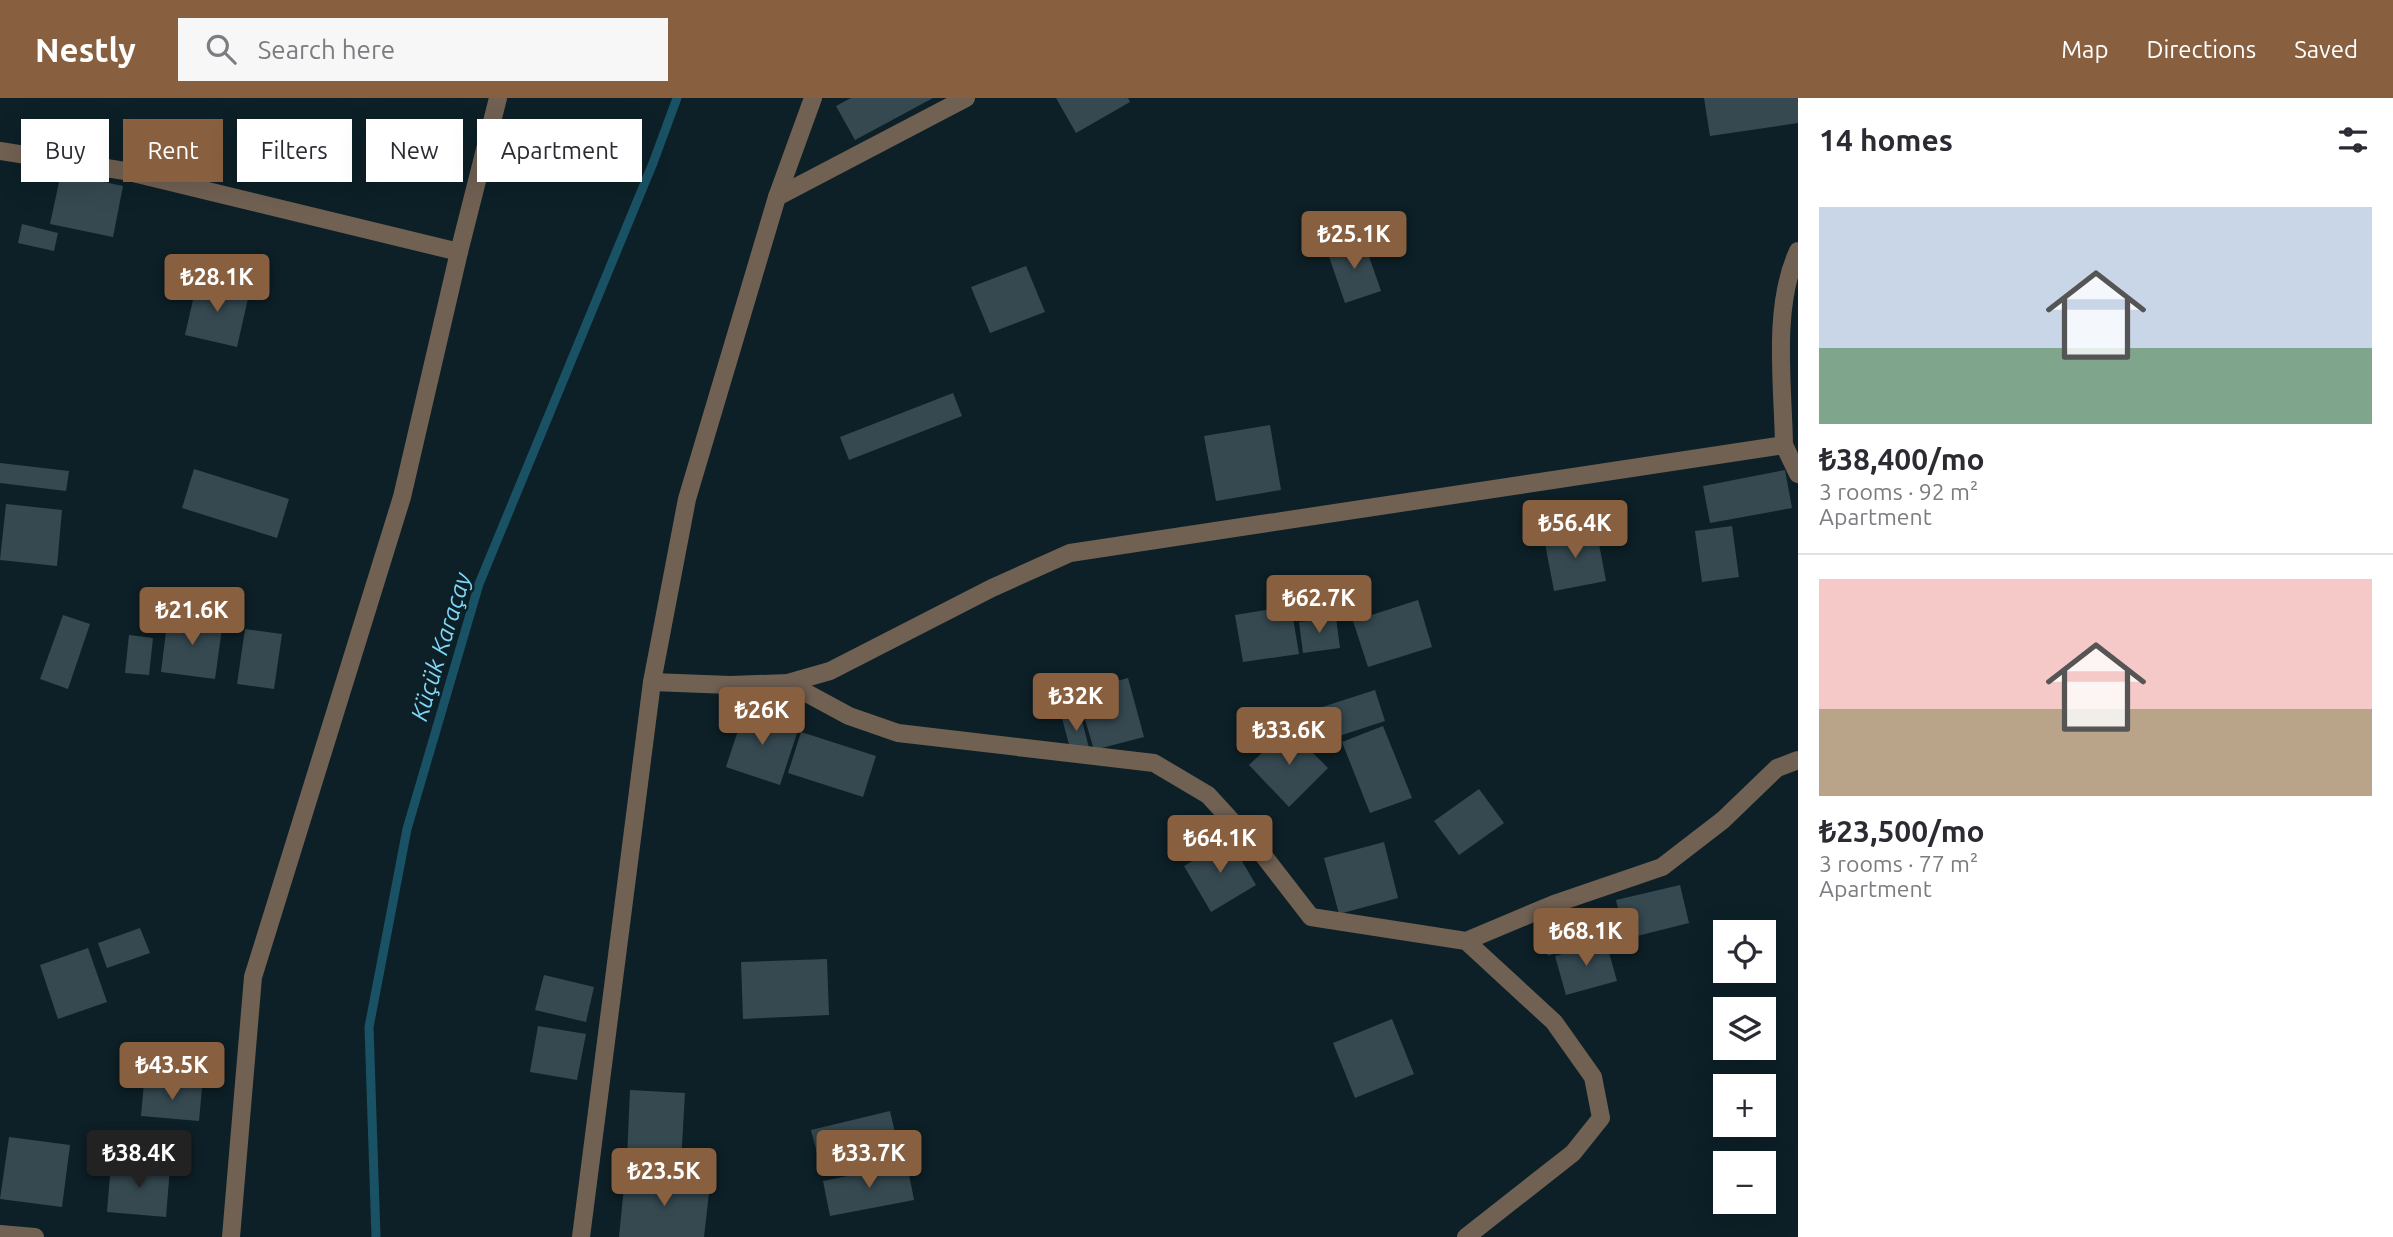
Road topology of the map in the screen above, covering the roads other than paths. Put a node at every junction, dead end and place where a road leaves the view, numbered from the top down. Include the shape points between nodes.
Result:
1 (498, 98) edge
2 (813, 98) edge
3 (966, 98) edge
4 (0, 151) edge
5 (777, 197) junction
6 (1798, 251) edge
7 (459, 252) junction
8 (1784, 445) junction
9 (1798, 474) edge
10 (652, 682) junction
11 (788, 683) junction
12 (1798, 760) edge
13 (1466, 941) junction
14 (0, 1234) edge
15 (35, 1237) edge
16 (232, 1237) edge
17 (582, 1237) edge
18 (1466, 1237) edge

1 - 7 street
2 - 5 street
3 - 5 street
4 - 7 street via 125,171
5 - 10 street via 687,499
6 - 8 street via 1781,330
7 - 16 street via 402,497 253,977
8 - 9 street
8 - 11 street via 1070,552 830,671
10 - 11 street
10 - 17 street
11 - 13 street via 849,716 898,733 1154,763 1208,795 1311,917
12 - 13 street via 1777,768 1723,820 1662,867 1554,904
13 - 18 street via 1554,1022 1593,1077 1601,1118 1573,1153
14 - 15 street

